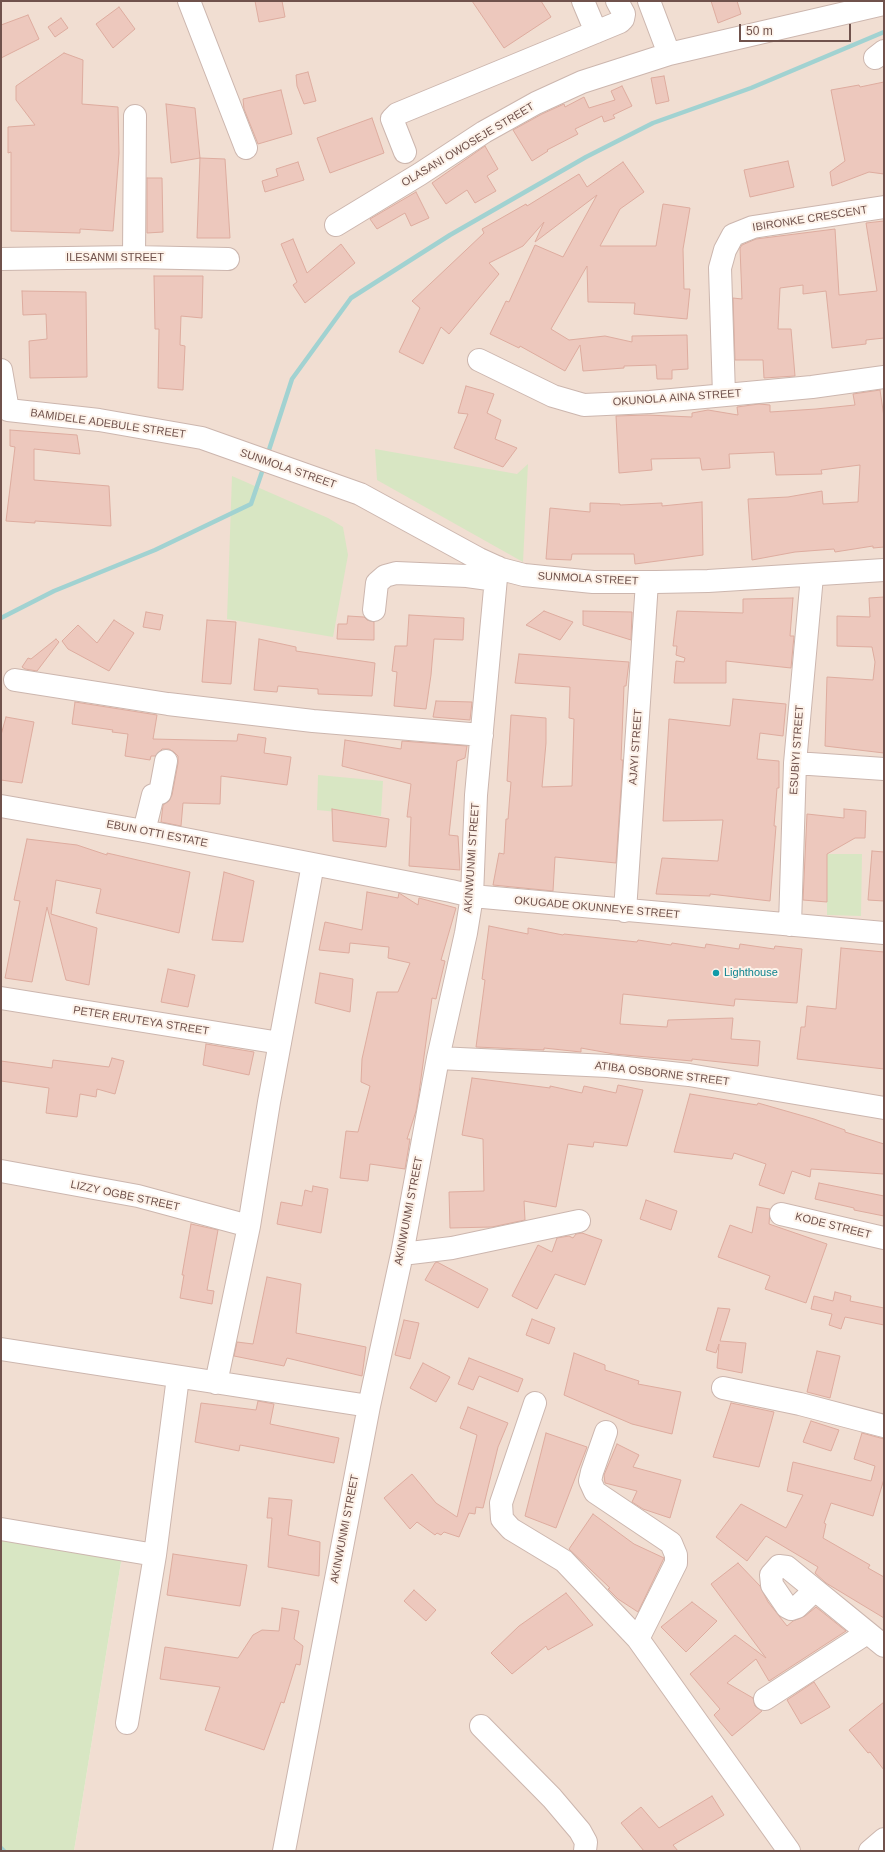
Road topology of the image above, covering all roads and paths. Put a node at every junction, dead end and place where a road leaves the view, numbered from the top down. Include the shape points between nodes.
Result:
1 (189, 1) edge
2 (583, 1) edge
3 (617, 1) edge
4 (649, 1) edge
5 (884, 4) edge
6 (596, 32) junction
7 (669, 54) junction
8 (135, 116) dead end
9 (246, 148) dead end
10 (405, 152) dead end
11 (884, 207) edge
12 (336, 225) dead end
13 (134, 257) junction
14 (1, 259) edge
15 (228, 259) dead end
16 (479, 360) dead end
17 (1, 370) edge
18 (884, 377) edge
19 (724, 395) junction
20 (4, 410) edge
21 (202, 438) joint
22 (884, 570) edge
23 (497, 573) junction
24 (812, 576) junction
25 (647, 582) junction
26 (374, 610) dead end
27 (16, 680) dead end
28 (482, 735) junction
29 (166, 761) dead end
30 (795, 762) junction
31 (884, 769) edge
32 (1, 806) edge
33 (144, 831) junction
34 (313, 864) junction
35 (472, 896) junction
36 (625, 911) junction
37 (790, 925) junction
38 (884, 933) edge
39 (1, 998) edge
40 (280, 1043) junction
41 (438, 1058) junction
42 (884, 1108) edge
43 (1, 1171) edge
44 (781, 1214) dead end
45 (579, 1221) dead end
46 (249, 1226) junction
47 (884, 1238) edge
48 (402, 1254) junction
49 (1, 1349) edge
50 (178, 1377) junction
51 (216, 1383) junction
52 (723, 1388) dead end
53 (535, 1403) dead end
54 (369, 1406) junction
55 (884, 1426) edge
56 (606, 1432) dead end
57 (1, 1529) edge
58 (155, 1555) junction
59 (815, 1590) dead end
60 (867, 1633) junction
61 (638, 1639) junction
62 (884, 1646) edge
63 (764, 1699) dead end
64 (127, 1723) dead end
65 (481, 1726) dead end
66 (884, 1839) edge
67 (284, 1851) edge
68 (585, 1851) edge
69 (789, 1851) edge
70 (870, 1851) edge

1 - 9 street
2 - 6 street
3 - 6 street via 624,14 623,19
4 - 7 street
5 - 7 street, OLASANI OWOSEJE STREET
6 - 10 street via 397,114 392,119
7 - 12 street, OLASANI OWOSEJE STREET via 582,82 536,103 484,132
8 - 13 street
11 - 19 street, IBIRONKE CRESCENT via 753,227 733,235 720,268
13 - 14 street, ILESANMI STREET
13 - 15 street, ILESANMI STREET
16 - 19 street, OKUNOLA AINA STREET via 553,396 584,405
17 - 20 street, BAMIDELE ADEBULE STREET
18 - 19 street, OKUNOLA AINA STREET
20 - 21 street, BAMIDELE ADEBULE STREET via 99,420
21 - 23 street, SUNMOLA STREET via 360,494 479,559
22 - 24 street, SUNMOLA STREET
23 - 25 street, SUNMOLA STREET via 593,582
23 - 26 street via 467,576 396,573 385,576 377,583
23 - 28 street, AKINWUNMI STREET
24 - 25 street, SUNMOLA STREET
24 - 30 street, ESUBIYI STREET
25 - 36 street, AJAYI STREET
27 - 28 street via 183,706 313,721
28 - 35 street, AKINWUNMI STREET via 476,796
29 - 33 street via 160,793 153,795
30 - 31 street
30 - 37 street, ESUBIYI STREET
32 - 33 street, EBUN OTTI ESTATE
33 - 34 street, EBUN OTTI ESTATE
34 - 35 street, OKUGADE OKUNNEYE STREET
34 - 40 street
35 - 36 street, OKUGADE OKUNNEYE STREET
35 - 41 street, AKINWUNMI STREET
36 - 37 street, OKUGADE OKUNNEYE STREET
37 - 38 street, OKUGADE OKUNNEYE STREET
39 - 40 street, PETER ERUTEYA STREET
40 - 46 street
41 - 42 street, ATIBA OSBORNE STREET via 608,1066 689,1075
41 - 48 street, AKINWUNMI STREET
43 - 46 street, LIZZY OGBE STREET via 138,1196
44 - 47 street, KODE STREET
45 - 48 street via 452,1248
46 - 51 street
48 - 54 street, AKINWUNMI STREET
49 - 50 street
50 - 51 street
50 - 58 street
51 - 54 street
52 - 55 street via 800,1404
53 - 61 street via 501,1503 502,1519 511,1529 564,1561
54 - 67 street, AKINWUNMI STREET
56 - 61 street via 590,1481 595,1492 671,1543 676,1555 676,1562
57 - 58 street
58 - 64 street
59 - 60 street
60 - 62 street
60 - 63 street
61 - 69 street
65 - 68 street via 552,1798 580,1831 586,1842
66 - 70 street

